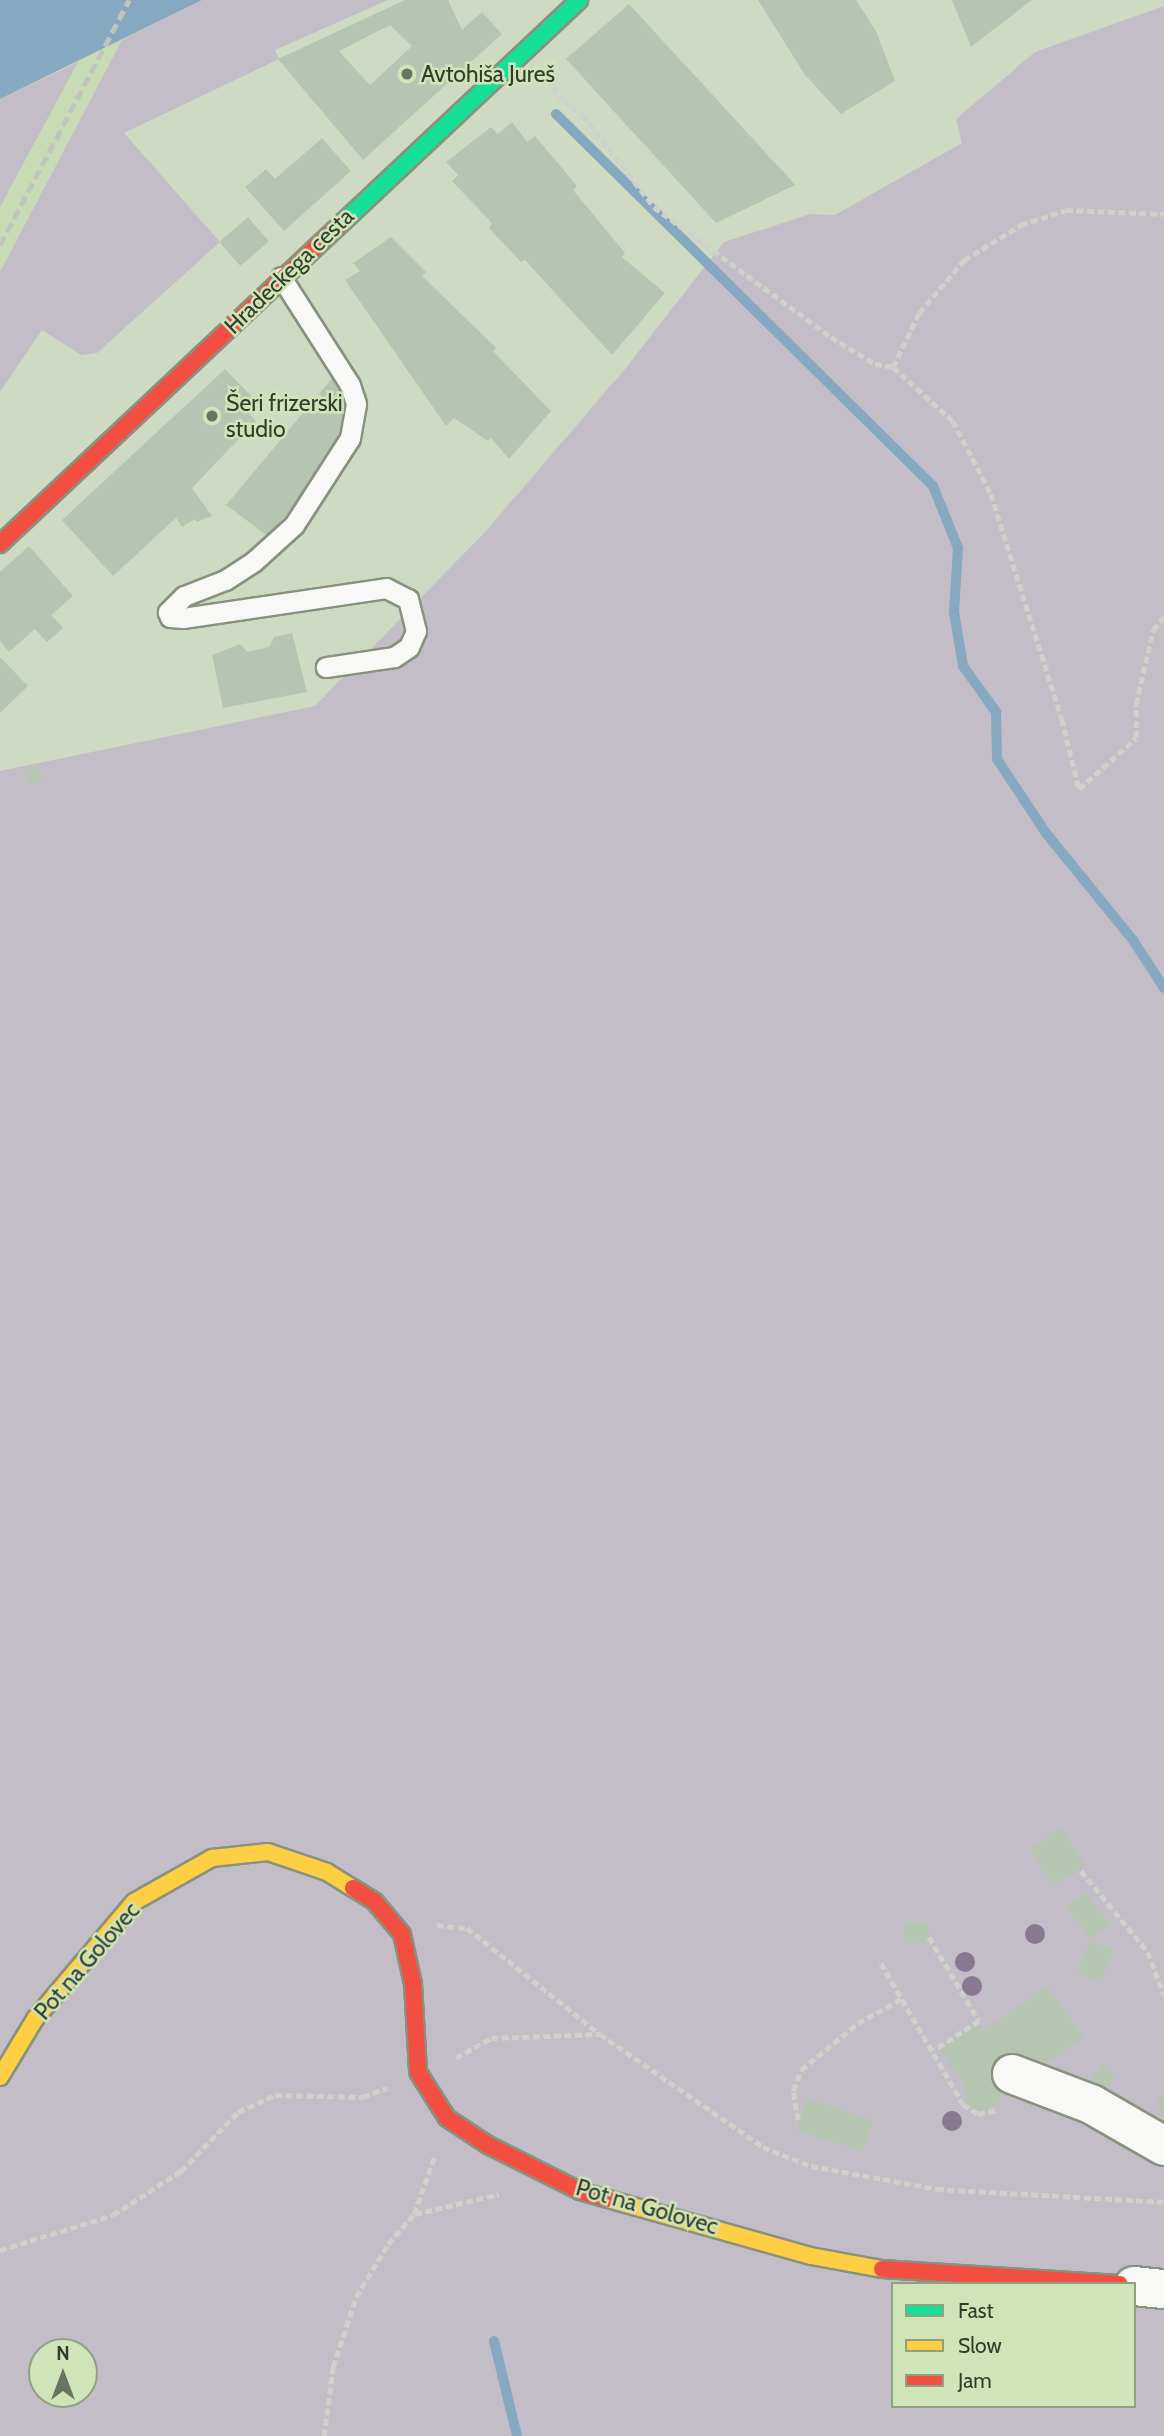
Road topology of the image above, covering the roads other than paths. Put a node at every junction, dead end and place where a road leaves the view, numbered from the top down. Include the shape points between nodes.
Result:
1 (579, 0) edge
2 (281, 277) junction
3 (0, 544) edge
4 (326, 667) dead end
5 (0, 2077) edge
6 (1026, 2079) road end
7 (1164, 2146) edge
8 (1088, 2282) edge
9 (1136, 2286) edge
10 (1164, 2289) edge

1 - 2 street, Hradeckega cesta
2 - 3 street, Hradeckega cesta via 77,476
2 - 4 lane via 350,385 356,404 350,438 294,525 253,562 225,580 184,596 168,612 170,617 183,618 386,588 408,600 416,631 409,647 394,657
5 - 8 street, Pot na Golovec via 35,2019 134,1902 212,1858 268,1852 297,1860 375,1902 402,1934 413,1984 418,2072 447,2118 488,2145 580,2191 811,2256 883,2269
6 - 7 street via 1091,2104
9 - 10 street

